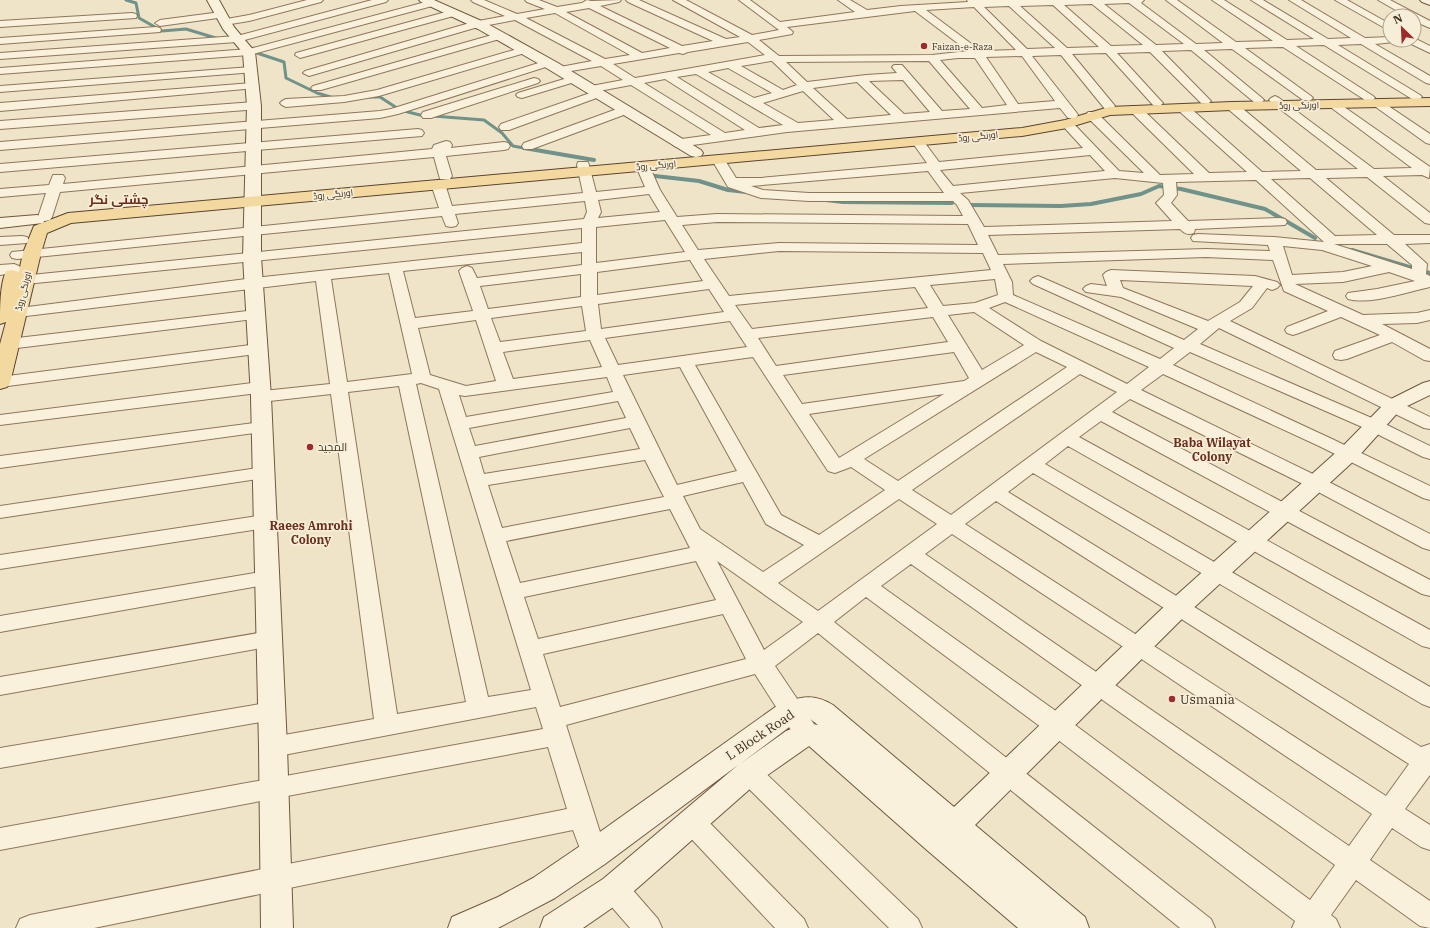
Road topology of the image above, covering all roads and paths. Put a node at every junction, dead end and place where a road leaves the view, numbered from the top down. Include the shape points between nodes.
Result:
1 (318, 0) edge
2 (383, 0) edge
3 (476, 0) edge
4 (530, 0) edge
5 (578, 0) edge
6 (616, 0) edge
7 (631, 0) edge
8 (678, 0) edge
9 (696, 0) edge
10 (744, 0) edge
11 (843, 0) edge
12 (887, 0) edge
13 (1131, 0) edge
14 (1139, 0) edge
15 (1171, 0) edge
16 (1217, 0) edge
17 (1256, 0) edge
18 (1294, 0) edge
19 (1340, 0) edge
20 (1383, 0) edge
21 (1426, 0) edge
22 (1054, 1) edge
23 (1094, 1) edge
24 (974, 2) edge
25 (1010, 2) edge
26 (1430, 2) edge
27 (933, 3) edge
28 (589, 5) junction
29 (439, 6) edge
30 (917, 8) junction
31 (1398, 8) edge
32 (899, 9) junction
33 (556, 10) junction
34 (702, 11) junction
35 (219, 12) edge
36 (864, 12) junction
37 (132, 16) dead end
38 (516, 17) junction
39 (909, 17) dead end
40 (471, 21) junction
41 (0, 24) edge
42 (1382, 24) edge
43 (778, 25) junction
44 (494, 33) junction
45 (750, 38) junction
46 (1382, 40) edge
47 (0, 41) edge
48 (1362, 41) junction
49 (725, 42) junction
50 (1325, 42) junction
51 (1283, 43) junction
52 (1233, 45) junction
53 (1193, 46) junction
54 (519, 47) junction
55 (1153, 48) junction
56 (98, 49) junction
57 (681, 49) junction
58 (1108, 49) junction
59 (1064, 51) junction
60 (1024, 52) junction
61 (978, 54) junction
62 (0, 56) edge
63 (640, 56) junction
64 (775, 58) junction
65 (890, 58) junction
66 (932, 58) junction
67 (809, 59) junction
68 (849, 59) junction
69 (602, 62) junction
70 (745, 62) junction
71 (729, 64) junction
72 (92, 65) junction
73 (552, 65) junction
74 (366, 66) dead end
75 (702, 69) junction
76 (0, 71) edge
77 (667, 76) junction
78 (906, 76) junction
79 (574, 79) junction
80 (863, 79) junction
81 (250, 80) junction
82 (846, 81) junction
83 (1430, 81) edge
84 (633, 82) junction
85 (86, 83) junction
86 (368, 86) dead end
87 (806, 87) junction
88 (317, 88) dead end
89 (0, 89) edge
90 (592, 90) junction
91 (782, 94) junction
92 (1306, 98) junction
93 (81, 100) junction
94 (1258, 100) junction
95 (1373, 100) junction
96 (1426, 100) edge
97 (1205, 101) junction
98 (542, 102) dead end
99 (753, 102) junction
100 (286, 103) dead end
101 (1157, 103) junction
102 (1278, 103) junction
103 (1333, 104) junction
104 (1109, 106) junction
105 (1232, 106) junction
106 (0, 107) edge
107 (1015, 108) junction
108 (1183, 108) junction
109 (1135, 109) junction
110 (625, 110) junction
111 (979, 112) junction
112 (276, 113) dead end
113 (1068, 114) junction
114 (427, 115) dead end
115 (457, 115) dead end
116 (939, 115) junction
117 (1092, 115) junction
118 (901, 118) junction
119 (75, 119) junction
120 (844, 123) junction
121 (0, 125) edge
122 (505, 127) dead end
123 (796, 127) junction
124 (757, 132) junction
125 (418, 133) dead end
126 (484, 137) dead end
127 (723, 137) junction
128 (1430, 140) edge
129 (69, 141) junction
130 (918, 142) junction
131 (678, 143) junction
132 (0, 146) edge
133 (254, 146) junction
134 (504, 146) dead end
135 (528, 146) dead end
136 (1094, 151) junction
137 (440, 153) junction
138 (696, 153) junction
139 (718, 160) junction
140 (62, 163) junction
141 (642, 166) junction
142 (934, 167) junction
143 (0, 168) edge
144 (584, 168) junction
145 (253, 171) junction
146 (1372, 173) junction
147 (1428, 173) edge
148 (1115, 174) junction
149 (1314, 175) junction
150 (1259, 177) junction
151 (1206, 178) junction
152 (442, 180) junction
153 (732, 182) junction
154 (1167, 183) junction
155 (55, 188) junction
156 (653, 190) junction
157 (0, 192) edge
158 (953, 193) junction
159 (761, 194) junction
160 (591, 197) junction
161 (252, 198) junction
162 (446, 211) junction
163 (41, 218) junction
164 (770, 218) junction
165 (672, 219) junction
166 (1430, 220) edge
167 (1280, 222) dead end
168 (0, 223) edge
169 (589, 223) junction
170 (1184, 225) junction
171 (976, 226) junction
172 (252, 231) junction
173 (456, 237) junction
174 (1198, 238) junction
175 (1430, 239) edge
176 (22, 240) junction
177 (1392, 240) junction
178 (0, 241) edge
179 (1328, 243) junction
180 (589, 247) junction
181 (779, 247) junction
182 (1276, 248) junction
183 (1206, 253) junction
184 (694, 255) junction
185 (990, 255) junction
186 (252, 257) junction
187 (464, 261) junction
188 (16, 262) edge
189 (1391, 267) junction
190 (396, 268) junction
191 (589, 268) junction
192 (1000, 274) junction
193 (1423, 275) edge
194 (323, 276) junction
195 (26, 279) junction
196 (1038, 281) dead end
197 (920, 282) junction
198 (254, 283) junction
199 (472, 283) junction
200 (1263, 283) junction
201 (713, 284) junction
202 (1288, 284) junction
203 (1091, 289) dead end
204 (1116, 292) junction
205 (1354, 296) dead end
206 (3, 297) edge
207 (1006, 297) junction
208 (590, 300) junction
209 (725, 302) junction
210 (977, 307) junction
211 (18, 312) junction
212 (937, 312) junction
213 (1341, 312) junction
214 (482, 314) junction
215 (256, 315) junction
216 (1430, 315) edge
217 (734, 316) junction
218 (0, 318) edge
219 (1359, 320) junction
220 (409, 324) junction
221 (1214, 324) junction
222 (1293, 330) dead end
223 (596, 334) junction
224 (746, 335) junction
225 (1394, 336) junction
226 (9, 344) junction
227 (1034, 345) junction
228 (958, 346) junction
229 (1186, 346) junction
230 (494, 348) junction
231 (258, 349) junction
232 (757, 351) junction
233 (1429, 354) edge
234 (1341, 355) dead end
235 (685, 361) junction
236 (1080, 366) junction
237 (1162, 366) junction
238 (613, 371) junction
239 (771, 372) junction
240 (414, 379) junction
241 (0, 382) edge
242 (974, 383) junction
243 (506, 384) junction
244 (448, 385) junction
245 (1430, 387) edge
246 (339, 388) junction
247 (1130, 390) junction
248 (261, 392) junction
249 (624, 395) junction
250 (1393, 406) junction
251 (797, 410) junction
252 (1100, 413) junction
253 (0, 420) edge
254 (636, 422) junction
255 (460, 424) junction
256 (1430, 424) edge
257 (1375, 426) junction
258 (262, 427) junction
259 (1067, 438) junction
260 (468, 453) junction
261 (651, 453) junction
262 (1430, 453) edge
263 (1349, 454) junction
264 (851, 459) junction
265 (0, 462) edge
266 (1032, 464) junction
267 (264, 473) junction
268 (748, 475) junction
269 (477, 481) junction
270 (1316, 483) junction
271 (898, 490) junction
272 (995, 492) junction
273 (1430, 494) edge
274 (673, 496) junction
275 (1285, 511) junction
276 (0, 512) edge
277 (265, 522) junction
278 (951, 524) junction
279 (495, 536) junction
280 (1252, 541) junction
281 (697, 543) junction
282 (1430, 543) edge
283 (819, 544) junction
284 (911, 554) junction
285 (0, 562) edge
286 (1217, 573) junction
287 (268, 578) junction
288 (763, 583) junction
289 (867, 587) junction
290 (1430, 589) edge
291 (512, 592) junction
292 (729, 605) junction
293 (1178, 607) junction
294 (819, 622) junction
295 (0, 624) edge
296 (270, 638) junction
297 (1430, 640) edge
298 (1139, 646) junction
299 (530, 650) junction
300 (761, 664) junction
301 (1100, 685) junction
302 (0, 686) edge
303 (545, 696) junction
304 (1430, 698) edge
305 (479, 708) junction
306 (272, 711) junction
307 (799, 722) junction
308 (387, 726) junction
309 (1058, 726) junction
310 (555, 728) junction
311 (273, 747) junction
312 (0, 758) edge
313 (1428, 760) edge
314 (749, 774) junction
315 (1009, 774) junction
316 (274, 789) junction
317 (1389, 812) junction
318 (583, 817) junction
319 (693, 823) junction
320 (954, 827) junction
321 (0, 839) edge
322 (1430, 839) edge
323 (594, 854) junction
324 (1352, 863) junction
325 (276, 879) junction
326 (614, 889) junction
327 (1430, 917) edge
328 (1315, 925) edge
329 (30, 928) edge
330 (277, 928) edge
331 (464, 928) edge
332 (556, 928) edge
333 (648, 928) edge
334 (794, 928) edge
335 (908, 928) edge
336 (1042, 928) edge
337 (1073, 928) edge
338 (1201, 928) edge

1 - 35 street via 249,18
2 - 81 street
3 - 38 street
4 - 33 street
5 - 28 street
6 - 28 street
7 - 49 street
8 - 34 street
9 - 34 street
10 - 43 street
11 - 36 street
12 - 32 street
13 - 14 street
13 - 23 street
13 - 53 street
15 - 52 street
16 - 51 street
17 - 50 street
18 - 48 street
19 - 42 street
20 - 31 street
21 - 26 street
22 - 23 street
22 - 25 street
22 - 58 street
23 - 55 street
24 - 25 street
24 - 27 street
24 - 60 street
25 - 59 street
27 - 30 street
28 - 33 street
28 - 57 street
29 - 40 street
29 - 40 street via 301,60
29 - 81 street
30 - 32 street
30 - 61 street
32 - 36 street
32 - 39 street
33 - 38 street
33 - 63 street
34 - 45 street
35 - 47 street via 158,26
35 - 81 street
36 - 43 street
37 - 41 street
38 - 40 street
38 - 69 street
40 - 44 street
43 - 45 street via 788,32
44 - 54 street
44 - 74 street
44 - 88 street
45 - 49 street
45 - 64 street
46 - 48 street
48 - 50 street
48 - 83 street
49 - 57 street
49 - 70 street
50 - 51 street
50 - 96 street
51 - 52 street
51 - 95 street
52 - 53 street
52 - 92 street
53 - 55 street
53 - 94 street
54 - 73 street
54 - 86 street
54 - 100 street via 374,94
55 - 58 street
55 - 97 street
56 - 62 street
56 - 72 street
56 - 81 street
57 - 63 street
57 - 75 street
58 - 59 street
58 - 101 street
59 - 60 street
59 - 104 street
60 - 61 street
60 - 113 street
61 - 66 street
61 - 107 street
63 - 69 street
64 - 67 street
64 - 70 street
64 - 87 street
65 - 66 street
65 - 68 street
65 - 78 street
66 - 111 street
67 - 68 street
67 - 82 street
68 - 80 street
69 - 73 street
69 - 84 street
70 - 71 street
71 - 75 street
71 - 91 street
72 - 76 street
72 - 81 street
72 - 85 street
73 - 79 street
73 - 81 street via 400,110 352,117
73 - 112 street via 366,106
73 - 114 street
75 - 77 street
75 - 99 street
77 - 84 street
77 - 124 street
78 - 80 street
78 - 116 street
79 - 90 street
79 - 115 street
80 - 82 street
80 - 118 street
81 - 85 street
81 - 93 street
81 - 119 street
81 - 129 street
81 - 133 street
82 - 87 street
84 - 90 street
84 - 127 street
85 - 89 street
85 - 93 street
87 - 91 street
87 - 120 street
90 - 98 street
90 - 110 street
90 - 122 street
91 - 99 street
92 - 95 main road, اورنگی روڈ
92 - 102 main road, اورنگی روڈ
93 - 106 street
93 - 119 street
94 - 97 main road, اورنگی روڈ
94 - 102 main road, اورنگی روڈ
95 - 96 main road, اورنگی روڈ
95 - 103 main road, اورنگی روڈ
95 - 128 street
97 - 101 main road, اورنگی روڈ
99 - 123 street
101 - 104 main road, اورنگی روڈ
102 - 103 main road, اورنگی روڈ
102 - 105 main road, اورنگی روڈ
102 - 146 street
103 - 147 street
104 - 113 main road, اورنگی روڈ
105 - 108 main road, اورنگی روڈ
105 - 149 street
107 - 111 street
107 - 113 street
108 - 109 main road, اورنگی روڈ
108 - 150 street
109 - 117 main road, اورنگی روڈ
109 - 151 street
110 - 131 street
110 - 135 street
111 - 116 street
113 - 117 main road, اورنگی روڈ
113 - 130 main road, اورنگی روڈ via 1022,132
113 - 136 street
113 - 138 main road, اورنگی روڈ via 1050,121 988,129
116 - 118 street
117 - 154 street
118 - 120 street
119 - 121 street
119 - 129 street
120 - 123 street
123 - 124 street
124 - 127 street
125 - 133 street
126 - 137 street via 438,148
127 - 131 street
129 - 132 street
129 - 140 street
130 - 139 main road, اورنگی روڈ
130 - 142 street
131 - 138 street
133 - 140 street
133 - 145 street
134 - 137 street
136 - 142 street
136 - 148 street
137 - 145 street
137 - 152 street
138 - 144 main road, اورنگی روڈ
139 - 141 main road, اورنگی روڈ
139 - 153 street
140 - 143 street
140 - 155 street
141 - 144 main road, اورنگی روڈ
141 - 156 street
142 - 153 street via 760,182
142 - 158 street
144 - 152 main road, اورنگی روڈ
144 - 160 street
145 - 155 street
145 - 161 street
146 - 147 street
146 - 149 street
146 - 166 street
148 - 154 street
148 - 158 street
149 - 150 street
149 - 177 street
150 - 151 street
150 - 179 street
151 - 154 street
152 - 161 main road, اورنگی روڈ
152 - 162 street
153 - 159 street
154 - 170 street via 1171,196 1163,203
155 - 157 street
155 - 163 street
156 - 160 street
156 - 165 street
158 - 159 street via 809,197
158 - 171 street via 963,203
159 - 164 street
160 - 162 street
160 - 169 street via 594,212
161 - 163 main road, اورنگی روڈ via 100,207
161 - 172 street
161 - 188 main road, اورنگی روڈ via 68,218 40,230
162 - 172 street
162 - 173 street
163 - 168 street, اورنگی روڈ
163 - 176 main road, اورنگی روڈ via 30,225
164 - 165 street
164 - 171 street
164 - 181 street
165 - 169 street
165 - 184 street
167 - 170 street
169 - 173 street
169 - 180 street
170 - 171 street
170 - 174 street
171 - 185 street
172 - 186 street
172 - 188 street
173 - 186 street
173 - 187 street
174 - 182 street
174 - 183 street
175 - 177 street
176 - 178 street
176 - 188 main road, اورنگی روڈ
177 - 179 street
177 - 193 street
179 - 182 street
179 - 189 street
180 - 187 street
180 - 191 street
181 - 184 street
181 - 185 street
182 - 183 street
182 - 202 street
183 - 185 street
184 - 191 street
184 - 201 street
185 - 192 street
186 - 195 street
186 - 198 street
187 - 190 street
187 - 199 street
188 - 195 main road, اورنگی روڈ
188 - 206 main road, اورنگی روڈ
189 - 193 street
189 - 202 street via 1343,277
190 - 194 street
190 - 220 street
191 - 199 street
191 - 208 street
192 - 197 street
192 - 207 street
193 - 205 street via 1378,294
194 - 198 street
194 - 246 street
195 - 211 main road, اورنگی روڈ
196 - 229 street
197 - 209 street
197 - 212 street
198 - 211 street
198 - 215 street
199 - 214 street
200 - 202 street
200 - 204 street via 1111,275
200 - 221 street via 1246,305
201 - 208 street
201 - 209 street
202 - 213 street
203 - 204 street
204 - 221 street
206 - 218 main road, اورنگی روڈ
207 - 210 street
207 - 237 street
208 - 214 street
208 - 223 street via 593,329
209 - 217 street
210 - 212 street
210 - 227 street
211 - 226 main road, اورنگی روڈ
212 - 224 street
212 - 228 street
213 - 219 street
213 - 222 street
214 - 220 street
214 - 230 street
215 - 226 street
215 - 231 street
216 - 219 street via 1417,318
217 - 223 street
217 - 224 street
219 - 225 street
220 - 240 street
221 - 229 street
221 - 250 street
223 - 230 street
223 - 238 street
224 - 232 street
225 - 233 street
225 - 234 street
226 - 241 main road, اورنگی روڈ
227 - 236 street
227 - 242 street
228 - 239 street
228 - 242 street
229 - 237 street
229 - 257 street
230 - 243 street
231 - 241 street
231 - 248 street
232 - 235 street
232 - 239 street
235 - 238 street
235 - 268 street
236 - 247 street
236 - 271 street
237 - 247 street
237 - 263 street
238 - 243 street
238 - 249 street
239 - 251 street
240 - 244 street
240 - 246 street
240 - 305 street
242 - 251 street
242 - 264 street
243 - 244 street via 465,391
244 - 255 street
245 - 250 street
246 - 248 street
246 - 308 street
247 - 252 street
247 - 270 street
248 - 253 street
248 - 258 street
249 - 254 street
249 - 255 street
250 - 256 street
250 - 257 street
251 - 264 street via 835,466
252 - 259 street
252 - 275 street
254 - 260 street
254 - 261 street
255 - 260 street
257 - 262 street
257 - 263 street
258 - 265 street
258 - 267 street
259 - 266 street
259 - 280 street
260 - 269 street
261 - 269 street
261 - 274 street
263 - 270 street
263 - 273 street
264 - 271 street
266 - 272 street
266 - 286 street
267 - 276 street
267 - 277 street
268 - 274 street
268 - 283 street via 773,519
269 - 279 street
270 - 275 street
270 - 282 street
271 - 278 street
271 - 283 street
272 - 278 street
272 - 293 street
274 - 279 street
274 - 281 street
275 - 280 street
275 - 290 street
277 - 285 street
277 - 287 street
278 - 284 street
278 - 298 street
279 - 291 street
280 - 286 street
280 - 297 street
281 - 288 street
281 - 291 street
281 - 292 street
283 - 288 street
284 - 289 street
284 - 301 street
286 - 293 street
286 - 304 street
287 - 295 street
287 - 296 street
288 - 294 street
289 - 294 street
289 - 309 street
291 - 299 street
292 - 299 street
292 - 300 street
293 - 298 street
293 - 313 street
294 - 300 street
294 - 315 street
296 - 302 street
296 - 306 street
298 - 301 street
298 - 317 street
299 - 303 street
300 - 307 street
300 - 310 street
301 - 309 street
301 - 324 street
303 - 305 street
303 - 310 street
305 - 308 street
306 - 311 street
306 - 312 street
307 - 314 street, L Block Road via 796,739
307 - 320 street, L Block Road via 803,707 814,707 823,713
307 - 323 street, L Block Road
307 - 336 street
308 - 311 street
309 - 315 street
309 - 328 street
310 - 316 street
310 - 318 street
311 - 316 street
313 - 317 street
314 - 319 street, L Block Road
314 - 335 street
315 - 320 street
315 - 338 street
316 - 321 street
316 - 325 street
317 - 322 street
317 - 324 street
318 - 323 street
318 - 325 street
319 - 326 street, L Block Road
319 - 334 street
320 - 337 street, L Block Road
323 - 331 street, L Block Road via 544,888
324 - 327 street
324 - 328 street
325 - 329 street
325 - 330 street
326 - 332 street, L Block Road
326 - 333 street

